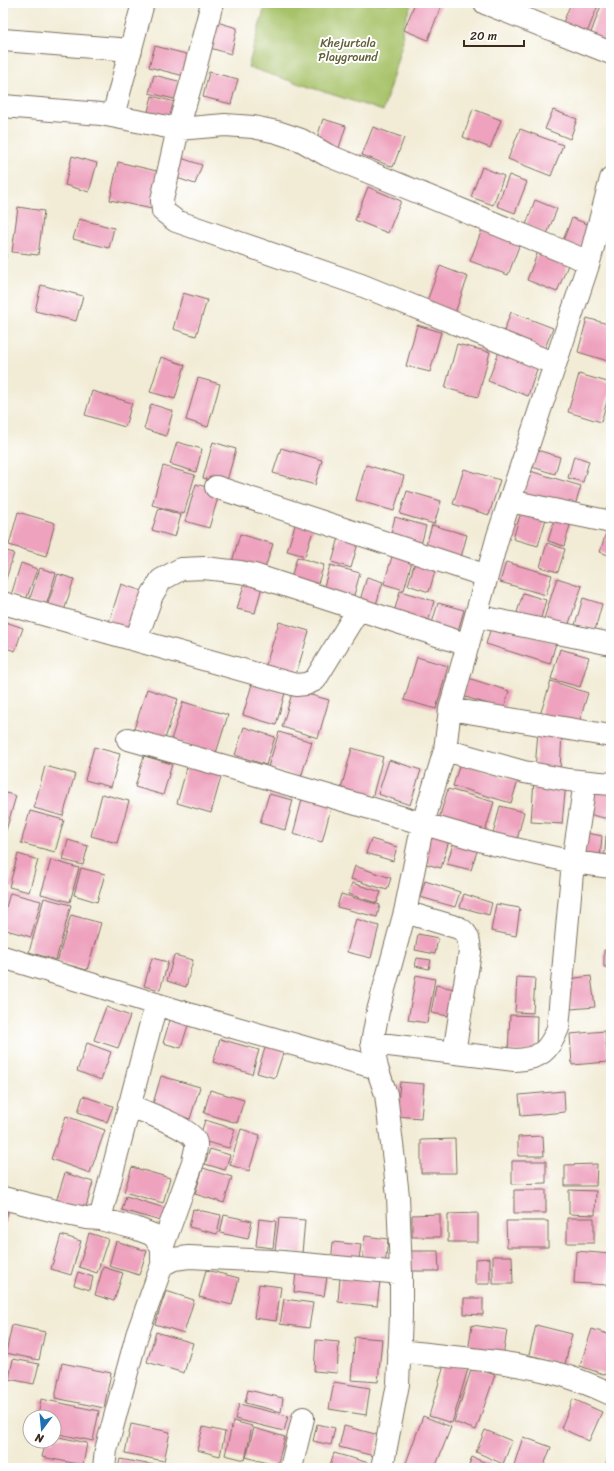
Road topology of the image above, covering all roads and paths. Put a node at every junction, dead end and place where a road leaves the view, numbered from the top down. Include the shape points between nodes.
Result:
1 (143, 3) edge
2 (212, 3) edge
3 (485, 3) edge
4 (3, 40) edge
5 (131, 50) junction
6 (611, 53) edge
7 (3, 106) edge
8 (113, 116) junction
9 (178, 129) junction
10 (611, 179) edge
11 (605, 227) edge
12 (589, 262) junction
13 (555, 364) junction
14 (216, 487) dead end
15 (510, 501) junction
16 (611, 522) edge
17 (487, 576) junction
18 (3, 603) edge
19 (358, 610) junction
20 (476, 616) junction
21 (136, 640) junction
22 (468, 644) junction
23 (611, 644) edge
24 (450, 709) junction
25 (611, 736) edge
26 (128, 739) dead end
27 (445, 750) junction
28 (586, 782) junction
29 (611, 784) edge
30 (423, 823) junction
31 (573, 862) junction
32 (611, 867) edge
33 (405, 912) junction
34 (3, 957) edge
35 (156, 1004) junction
36 (372, 1043) junction
37 (454, 1053) junction
38 (376, 1068) junction
39 (129, 1105) junction
40 (3, 1198) edge
41 (100, 1219) junction
42 (162, 1257) junction
43 (400, 1274) junction
44 (400, 1351) junction
45 (611, 1394) edge
46 (304, 1418) dead end
47 (104, 1468) edge
48 (292, 1468) edge
49 (382, 1468) edge

1 - 5 street
2 - 9 street
3 - 6 street
4 - 5 street
5 - 8 street
7 - 8 street
8 - 9 street
9 - 12 street via 225,125 277,132
9 - 13 street via 162,200 164,211 176,222 361,285
10 - 11 street
11 - 12 street
12 - 13 street
13 - 15 street
14 - 17 street
15 - 16 street
15 - 17 street
17 - 20 street
18 - 21 street
19 - 21 street via 315,680 306,684 296,685
19 - 21 street via 254,575 204,568 180,569 161,580 152,595
19 - 22 street
20 - 22 street
20 - 23 street
22 - 24 street
24 - 25 street
24 - 27 street
26 - 30 street
27 - 28 street via 524,772
27 - 30 street
28 - 29 street
28 - 31 street
30 - 31 street via 493,844
30 - 33 street
31 - 32 street
31 - 37 street via 558,1028 554,1040 546,1050 529,1060
33 - 36 street
33 - 37 street via 459,928 466,932 468,937 470,952
34 - 35 street
35 - 38 street
35 - 39 street
36 - 37 street
36 - 38 street
38 - 43 street via 386,1094 398,1196
39 - 41 street
39 - 42 street via 189,1133 195,1141 193,1162
40 - 41 street via 67,1214
41 - 42 street via 153,1235
42 - 43 street via 272,1261
42 - 47 street via 137,1335 108,1443
43 - 44 street
44 - 45 street via 511,1364 551,1372 588,1383
44 - 49 street via 398,1384
46 - 48 street

